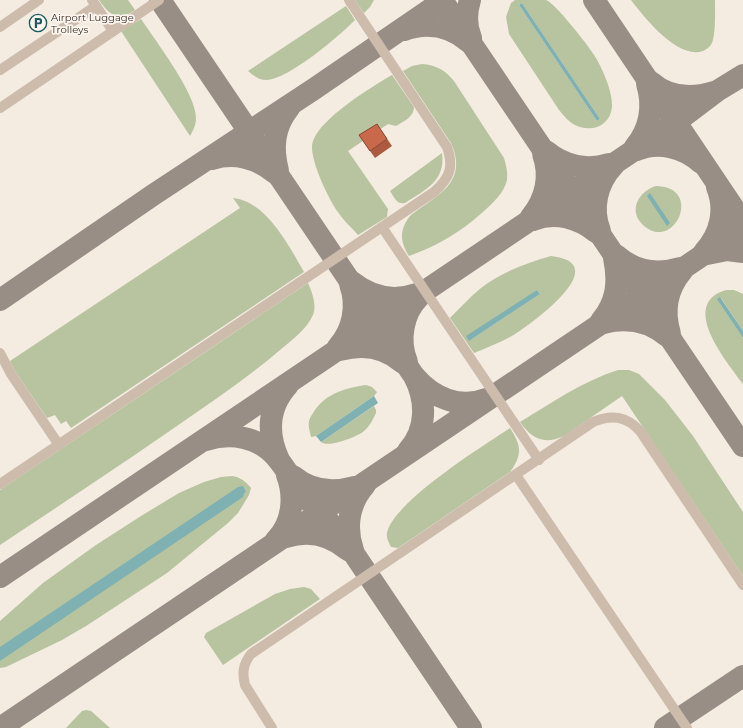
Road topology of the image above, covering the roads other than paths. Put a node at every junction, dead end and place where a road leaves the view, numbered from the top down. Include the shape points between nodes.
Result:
1 (39, 0) edge
2 (159, 0) edge
3 (349, 0) edge
4 (94, 3) edge
5 (0, 27) edge
6 (113, 31) junction
7 (0, 70) edge
8 (0, 108) edge
9 (382, 227) junction
10 (0, 353) edge
11 (59, 445) junction
12 (539, 460) junction
13 (516, 475) junction
14 (0, 484) edge
15 (743, 585) edge
16 (272, 728) edge
17 (687, 728) edge

1 - 5 lane
2 - 6 lane
3 - 9 lane via 444,142 450,159 449,174 434,192
4 - 6 lane
4 - 7 lane
6 - 8 lane
9 - 11 lane
9 - 12 lane
10 - 11 lane via 11,374
11 - 14 lane
12 - 13 lane
12 - 15 lane via 593,422 607,418 624,419 642,434
13 - 16 lane via 251,654 244,665 243,678
13 - 17 lane

